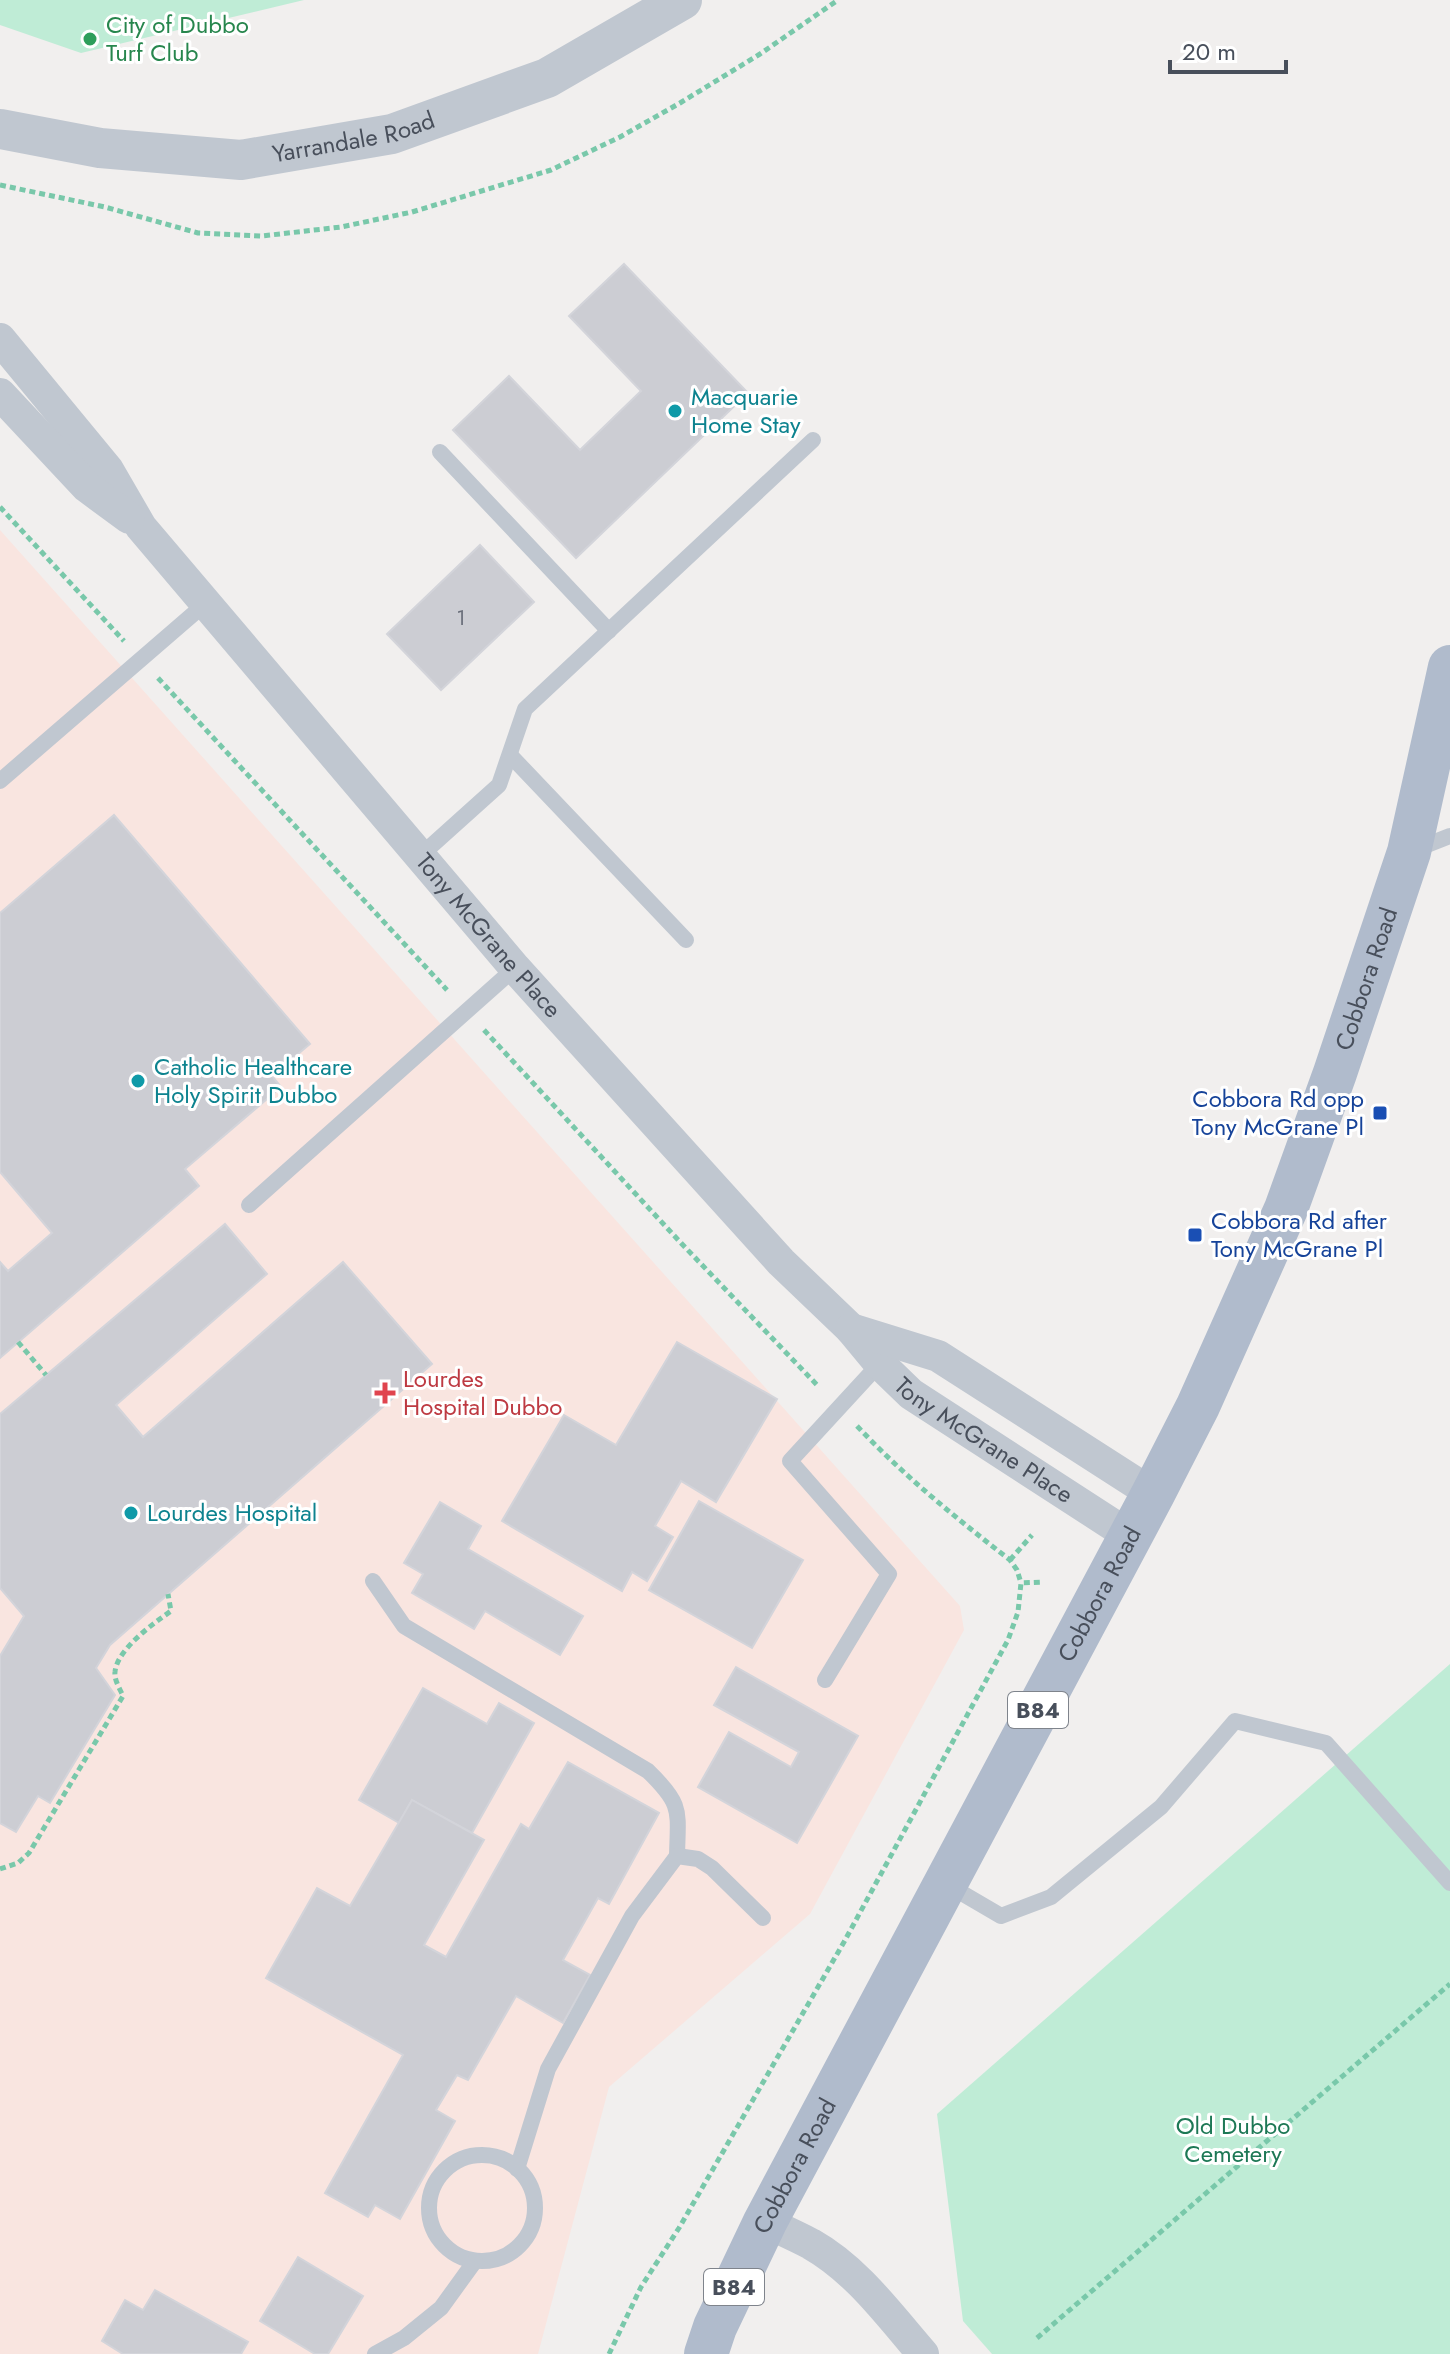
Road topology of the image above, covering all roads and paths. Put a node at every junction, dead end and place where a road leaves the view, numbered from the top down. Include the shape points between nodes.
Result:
1 (682, 0) edge
2 (838, 0) edge
3 (0, 129) edge
4 (0, 185) edge
5 (3, 346) edge
6 (0, 394) edge
7 (813, 440) dead end
8 (440, 452) dead end
9 (0, 507) edge
10 (141, 527) junction
11 (206, 603) junction
12 (609, 631) junction
13 (141, 659) junction
14 (1450, 667) edge
15 (510, 755) junction
16 (0, 781) edge
17 (1450, 836) edge
18 (1409, 852) junction
19 (420, 856) junction
20 (686, 940) dead end
21 (515, 968) junction
22 (467, 1012) junction
23 (249, 1205) dead end
24 (18, 1342) dead end
25 (888, 1353) junction
26 (46, 1375) dead end
27 (839, 1408) junction
28 (1153, 1494) junction
29 (1032, 1535) dead end
30 (1130, 1536) junction
31 (1010, 1560) junction
32 (373, 1581) dead end
33 (1043, 1582) dead end
34 (1021, 1583) junction
35 (168, 1594) dead end
36 (825, 1680) dead end
37 (677, 1856) junction
38 (0, 1869) edge
39 (1450, 1883) edge
40 (947, 1885) junction
41 (763, 1918) dead end
42 (1450, 1984) edge
43 (517, 2169) junction
44 (765, 2222) junction
45 (475, 2261) junction
46 (1037, 2338) dead end
47 (375, 2354) edge
48 (609, 2354) edge
49 (706, 2354) edge
50 (923, 2354) edge

1 - 3 street, Yarrandale Road via 547,78 392,134 241,160 100,148
2 - 4 path via 760,54 620,137 551,170 412,212 262,236 198,233
5 - 10 street, Tony McGrane Place via 108,470
6 - 10 street, Tony McGrane Place via 87,487
7 - 12 lane
8 - 12 lane
9 - 13 path
10 - 11 street, Tony McGrane Place
11 - 13 lane
11 - 19 street, Tony McGrane Place
12 - 15 lane via 525,709
13 - 16 lane
13 - 22 path
14 - 18 main road, Cobbora Road / B84
15 - 19 lane via 499,785
15 - 20 lane
17 - 18 lane
18 - 28 main road, Cobbora Road / B84 via 1286,1209
19 - 21 street, Tony McGrane Place
21 - 22 lane
21 - 25 street, Tony McGrane Place via 781,1262 851,1329
22 - 23 lane
22 - 27 path
24 - 26 path
25 - 27 lane
25 - 28 street, Tony McGrane Place via 938,1356
25 - 30 street, Tony McGrane Place via 911,1394
27 - 31 path via 941,1506
27 - 36 lane via 790,1461 889,1574
28 - 30 main road, Cobbora Road / B84
29 - 31 path
30 - 40 main road, Cobbora Road / B84
31 - 34 path
32 - 37 lane via 404,1626 648,1771 670,1793 678,1812
33 - 34 path
34 - 48 path via 1008,1640 844,1942 641,2287
35 - 38 path via 171,1611 146,1629 117,1663 114,1675 123,1696 29,1853
37 - 41 lane via 712,1868
37 - 43 lane via 632,1916 548,2069
39 - 40 lane via 1326,1743 1235,1721 1161,1807 1051,1897 1001,1916
40 - 44 main road, Cobbora Road / B84
42 - 46 path
43 - 45 lane via 533,2193 532,2228 509,2254
43 - 45 lane via 498,2157 481,2155 448,2167 437,2180 430,2196 433,2231 458,2256
44 - 49 main road, Cobbora Road / B84
44 - 50 street via 836,2262
45 - 47 lane via 441,2308

